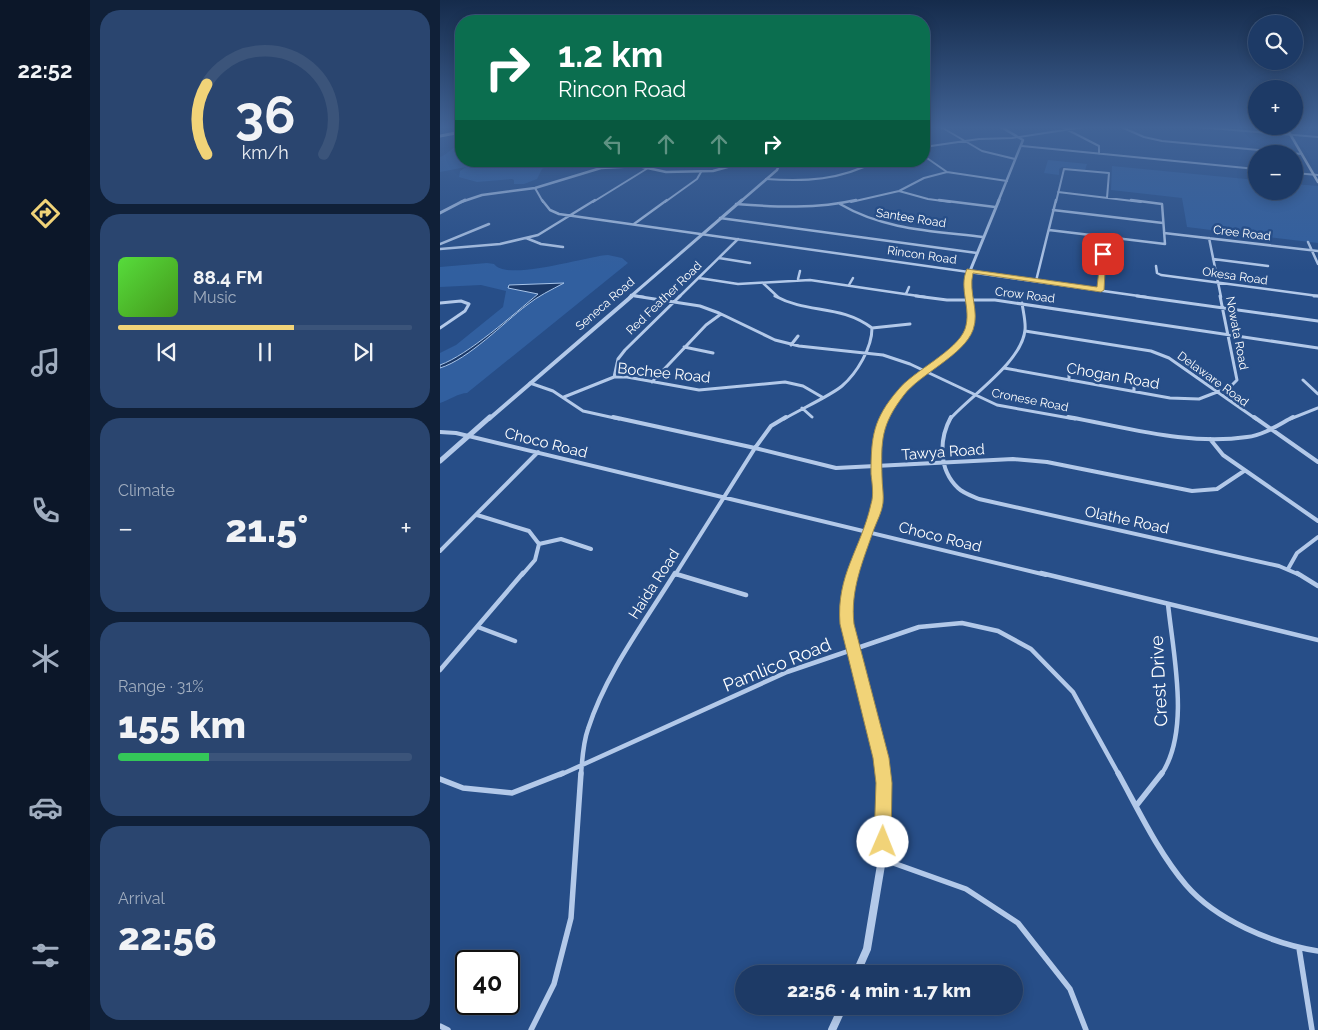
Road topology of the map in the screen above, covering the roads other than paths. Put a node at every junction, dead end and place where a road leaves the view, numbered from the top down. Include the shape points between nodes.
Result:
1 (578, 175) edge
2 (636, 175) edge
3 (699, 175) edge
4 (771, 175) edge
5 (845, 175) edge
6 (936, 175) edge
7 (960, 175) edge
8 (1009, 175) edge
9 (1062, 175) edge
10 (1109, 175) edge
11 (766, 179) junction
12 (1007, 181) junction
13 (535, 188) junction
14 (899, 191) junction
15 (1058, 192) junction
16 (1107, 198) junction
17 (736, 204) junction
18 (840, 204) junction
19 (996, 207) junction
20 (1053, 210) junction
21 (440, 212) edge
22 (571, 215) junction
23 (720, 218) junction
24 (1163, 223) junction
25 (489, 224) dead end
26 (634, 224) junction
27 (1049, 230) junction
28 (1164, 232) junction
29 (701, 234) junction
30 (983, 237) junction
31 (1104, 237) junction
32 (526, 238) junction
33 (1209, 238) junction
34 (738, 239) junction
35 (1308, 242) dead end
36 (440, 244) edge
37 (562, 247) dead end
38 (440, 249) edge
39 (1312, 250) junction
40 (1318, 251) edge
41 (977, 254) junction
42 (719, 258) junction
43 (1213, 259) junction
44 (750, 263) dead end
45 (1318, 264) edge
46 (1156, 266) dead end
47 (1268, 266) dead end
48 (800, 271) dead end
49 (970, 271) junction
50 (699, 278) junction
51 (853, 278) dead end
52 (798, 279) junction
53 (1036, 281) junction
54 (1218, 282) junction
55 (763, 283) junction
56 (849, 285) junction
57 (909, 287) dead end
58 (1101, 290) junction
59 (906, 294) junction
60 (630, 295) junction
61 (1318, 296) edge
62 (969, 300) junction
63 (673, 302) junction
64 (440, 303) edge
65 (1022, 303) junction
66 (1222, 307) junction
67 (721, 314) junction
68 (1318, 321) edge
69 (910, 324) dead end
70 (440, 328) edge
71 (872, 328) junction
72 (1025, 331) junction
73 (1228, 334) junction
74 (798, 336) dead end
75 (791, 345) junction
76 (684, 347) junction
77 (1318, 348) edge
78 (864, 352) junction
79 (713, 353) dead end
80 (1004, 368) junction
81 (1069, 368) dead end
82 (925, 372) junction
83 (614, 378) junction
84 (1069, 380) junction
85 (1134, 380) dead end
86 (1303, 380) dead end
87 (652, 382) junction
88 (530, 384) junction
89 (1134, 391) junction
90 (1218, 393) junction
91 (1318, 394) edge
92 (973, 396) junction
93 (822, 397) junction
94 (564, 398) junction
95 (802, 408) junction
96 (1318, 408) edge
97 (812, 417) dead end
98 (1270, 430) junction
99 (440, 432) edge
100 (469, 436) junction
101 (1210, 439) junction
102 (755, 448) junction
103 (538, 452) junction
104 (440, 462) edge
105 (943, 462) junction
106 (1318, 462) edge
107 (877, 467) junction
108 (1244, 471) junction
109 (724, 497) junction
110 (477, 515) junction
111 (1318, 521) edge
112 (868, 531) junction
113 (1318, 537) edge
114 (539, 544) junction
115 (591, 548) dead end
116 (440, 552) edge
117 (1288, 569) junction
118 (676, 574) junction
119 (1318, 586) edge
120 (746, 594) dead end
121 (1168, 604) junction
122 (478, 627) junction
123 (1318, 640) edge
124 (515, 641) dead end
125 (853, 650) junction
126 (440, 670) edge
127 (582, 766) junction
128 (440, 780) edge
129 (1136, 806) junction
130 (882, 859) junction
131 (1299, 948) junction
132 (1318, 951) edge
133 (860, 965) edge
134 (838, 1015) edge
135 (440, 1026) edge
136 (448, 1030) edge
137 (531, 1030) edge
138 (832, 1030) edge
139 (1086, 1030) edge
140 (1312, 1030) edge

1 - 13 street
2 - 22 street
3 - 26 street
4 - 11 street, Seneca Road
5 - 11 street via 820,180
6 - 14 street
7 - 12 street
8 - 12 street
9 - 15 street
10 - 16 street
11 - 17 street, Seneca Road
12 - 19 street
13 - 21 street via 482,195
13 - 22 street, Rincon Road via 543,205 550,211
14 - 18 street
14 - 19 street via 928,199
15 - 16 street
15 - 20 street
16 - 24 street via 1162,204
17 - 18 street via 774,208
17 - 23 street, Seneca Road
18 - 30 street, Santee Road via 856,215 886,224
19 - 30 street
20 - 24 street
20 - 27 street
22 - 26 street, Rincon Road
22 - 32 street
23 - 29 street, Seneca Road
23 - 41 street
24 - 28 street
25 - 36 street
26 - 29 street, Rincon Road
27 - 31 street
27 - 53 street
28 - 31 street via 1165,244
28 - 33 street, Cree Road
29 - 34 street, Rincon Road
29 - 60 street, Seneca Road
30 - 41 street
31 - 58 street
32 - 37 street
32 - 38 street via 500,244
33 - 39 street, Cree Road
33 - 43 street, Nowata Road
34 - 42 street, Red Feather Road
34 - 49 street, Rincon Road
35 - 39 street
39 - 40 street, Cree Road
39 - 45 street
41 - 49 street
42 - 44 street
42 - 50 street, Red Feather Road
43 - 47 street
43 - 54 street, Nowata Road
46 - 54 street, Okesa Road via 1158,274
48 - 52 street
49 - 53 street, Rincon Road
49 - 62 street via 966,286
50 - 55 street, Crow Road via 738,284
50 - 63 street, Red Feather Road
51 - 56 street
52 - 55 street, Crow Road
52 - 56 street, Crow Road
53 - 58 street, Rincon Road
54 - 61 street, Okesa Road
54 - 66 street, Nowata Road
55 - 71 street via 768,291 785,301 846,312 864,319
56 - 59 street, Crow Road
57 - 59 street
58 - 66 street, Rincon Road
59 - 62 street, Crow Road
60 - 63 street, Cronese Road
60 - 88 street, Seneca Road
62 - 65 street, Crow Road
62 - 82 street via 972,314 969,331
63 - 67 street, Cronese Road
63 - 83 street, Red Feather Road via 618,359
64 - 70 street via 461,301 469,304 465,311
65 - 72 street
65 - 73 street, Crow Road
66 - 68 street, Rincon Road
66 - 73 street, Nowata Road
67 - 75 street, Cronese Road via 753,331
67 - 76 street via 706,324
69 - 71 street
71 - 78 street, Haida Road via 872,339
72 - 80 street
72 - 90 street, Delaware Road via 1151,351 1169,358
73 - 77 street, Crow Road
73 - 90 street, Nowata Road via 1237,380
74 - 75 street
75 - 78 street, Cronese Road
76 - 79 street
76 - 87 street
78 - 82 street, Cronese Road via 897,359
78 - 93 street, Haida Road via 842,386
80 - 84 street, Chogan Road
80 - 92 street
81 - 84 street
82 - 92 street, Cronese Road
82 - 107 street via 902,391 878,429
83 - 87 street, Bochee Road
83 - 94 street, Bochee Road
84 - 89 street, Chogan Road
85 - 89 street
86 - 91 street
87 - 93 street, Bochee Road via 699,390 785,382 803,386
88 - 94 street, Tawya Road via 544,386
88 - 100 street, Seneca Road
89 - 90 street, Chogan Road via 1170,398 1199,399
90 - 98 street, Delaware Road
92 - 101 street, Cronese Road via 997,405 1181,437
92 - 105 street via 950,418 942,437
93 - 95 street, Haida Road
94 - 102 street, Tawya Road via 583,411
95 - 97 street
95 - 102 street, Haida Road via 771,426
96 - 98 street, Cronese Road
98 - 101 street, Cronese Road via 1248,437
98 - 106 street, Delaware Road
99 - 100 street, Choco Road
100 - 103 street, Choco Road
100 - 104 street, Seneca Road
101 - 108 street via 1223,455
102 - 107 street, Tawya Road via 836,468
102 - 109 street, Haida Road
103 - 109 street, Choco Road
103 - 110 street
105 - 107 street, Tawya Road
105 - 108 street, Tawya Road via 1013,459 1047,462 1192,491 1217,489
105 - 117 street, Olathe Road via 954,484 979,499
107 - 112 street via 878,503
108 - 111 street
109 - 112 street, Choco Road
109 - 118 street, Haida Road
110 - 114 street via 529,531
110 - 116 street
112 - 121 street, Choco Road
112 - 125 street via 847,590 847,624
113 - 117 street via 1298,553
114 - 115 street via 561,539
114 - 122 street via 535,560
117 - 119 street, Olathe Road
118 - 120 street
118 - 127 street, Haida Road via 598,700 587,731
121 - 123 street, Choco Road
121 - 129 street, Crest Drive via 1178,725 1170,758
122 - 124 street
122 - 126 street
125 - 127 street, Pamlico Road via 787,672
125 - 129 street, Pamlico Road via 919,627 962,623 998,631 1031,649 1073,692
125 - 130 street via 881,758 884,783
127 - 128 street, Pamlico Road via 512,793 463,788
127 - 137 street, Haida Road via 570,918 554,984
129 - 131 street, Pamlico Road via 1161,851 1187,886 1208,905 1244,928
130 - 133 street via 867,949
130 - 139 street via 966,889 1018,923 1070,989
131 - 132 street, Pamlico Road
131 - 140 street
134 - 138 street
135 - 136 street

